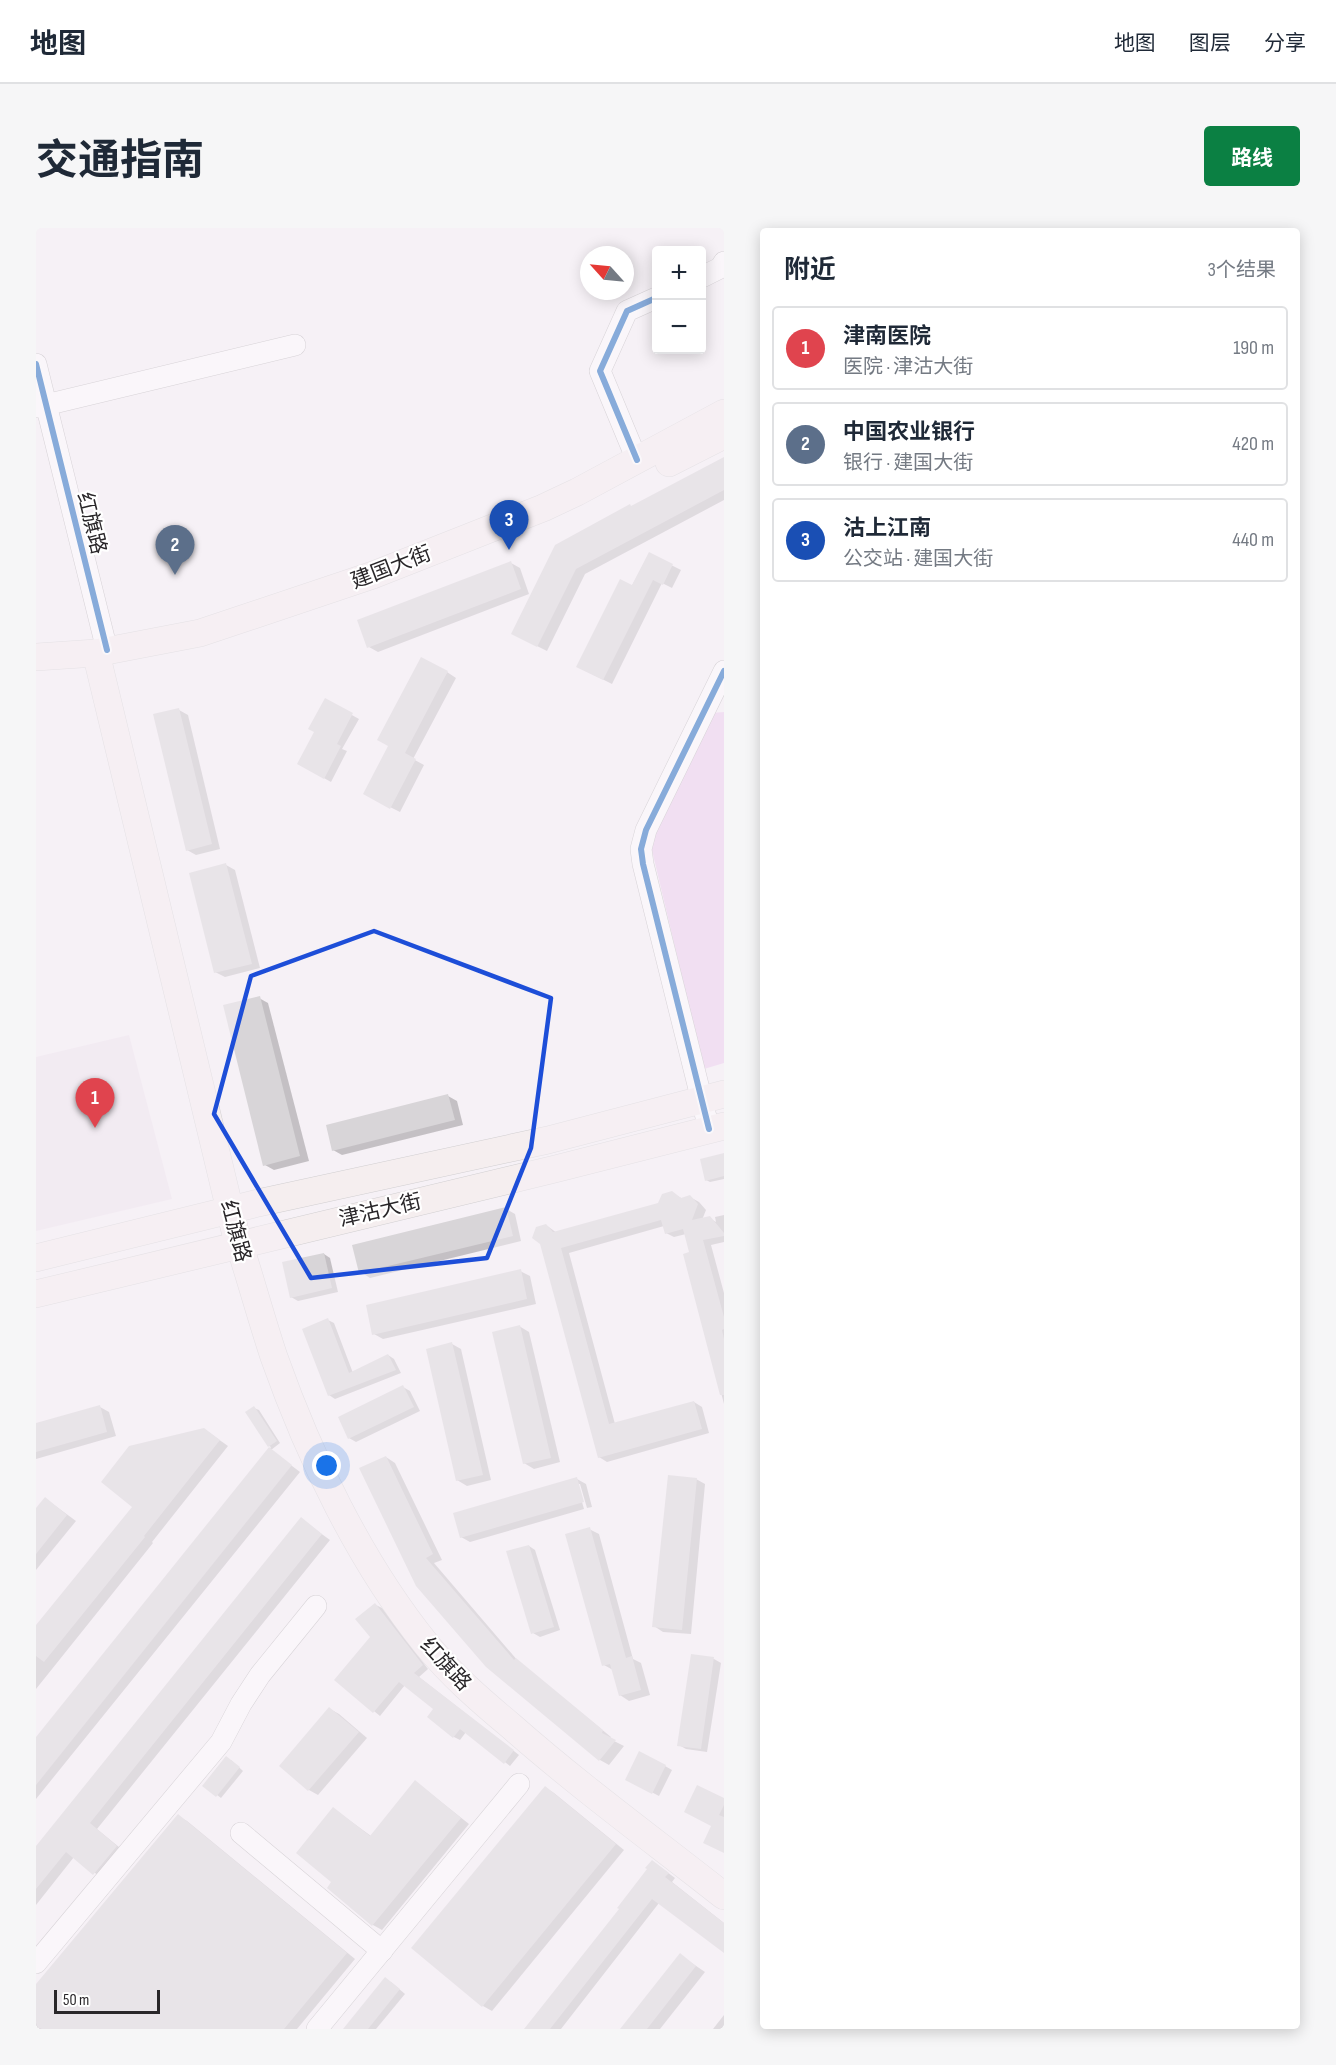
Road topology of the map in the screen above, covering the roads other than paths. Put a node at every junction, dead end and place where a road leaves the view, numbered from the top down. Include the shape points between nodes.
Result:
1 (724, 262) edge
2 (706, 275) edge
3 (652, 299) edge
4 (295, 345) dead end
5 (36, 363) edge
6 (39, 405) edge
7 (724, 413) edge
8 (724, 435) edge
9 (637, 460) junction
10 (36, 657) edge
11 (103, 658) junction
12 (36, 669) edge
13 (724, 671) edge
14 (713, 1098) edge
15 (717, 1127) edge
16 (242, 1229) junction
17 (202, 1253) junction
18 (36, 1258) edge
19 (255, 1272) junction
20 (36, 1294) edge
21 (316, 1606) dead end
22 (519, 1784) dead end
23 (242, 1833) dead end
24 (724, 1882) edge
25 (724, 1896) edge
26 (382, 1951) junction
27 (36, 1963) edge
28 (317, 2029) edge

1 - 2 street
3 - 9 street via 627,311 600,370
4 - 6 street
5 - 6 street, 红旗路
6 - 11 street, 红旗路
7 - 9 main road, 建国大街
8 - 11 main road, 建国大街 via 493,545 215,644 173,654
9 - 11 main road, 建国大街 via 543,508 373,575 200,633
10 - 11 main road, 建国大街
11 - 12 main road, 建国大街
11 - 16 main road, 红旗路
13 - 14 street via 646,830 641,849
14 - 15 street
14 - 16 main road, 津沽大街 via 548,1140
15 - 16 main road, 津沽大街 via 555,1169
16 - 17 main road, 津沽大街
16 - 18 main road, 津沽大街 via 195,1218
16 - 19 main road, 红旗路
17 - 19 main road via 232,1256
17 - 20 main road, 津沽大街
19 - 24 main road, 红旗路 via 333,1466 413,1604 483,1686 555,1750
19 - 25 main road, 红旗路 via 274,1357 308,1444 386,1589 427,1645 456,1678 548,1758
21 - 27 street via 260,1674 221,1743
22 - 26 street
23 - 26 street
26 - 28 street

